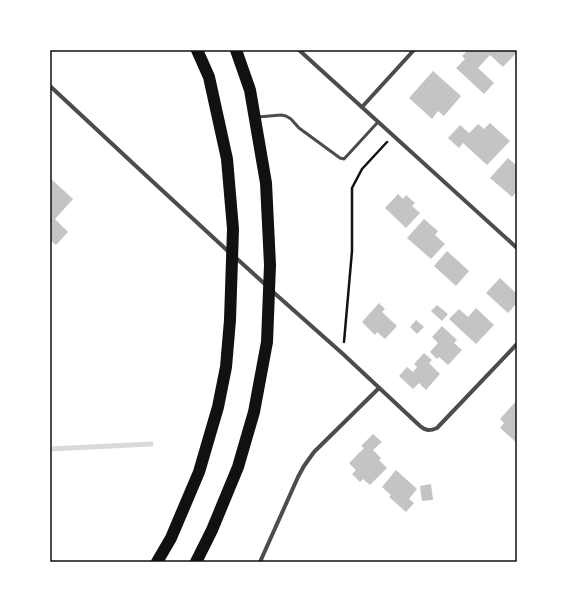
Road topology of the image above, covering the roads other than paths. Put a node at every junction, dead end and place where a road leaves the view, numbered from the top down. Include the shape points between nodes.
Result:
1 (197, 50) edge
2 (236, 50) edge
3 (299, 50) edge
4 (414, 50) edge
5 (50, 86) edge
6 (362, 107) junction
7 (254, 117) junction
8 (378, 122) junction
9 (517, 248) edge
10 (517, 344) edge
11 (379, 388) junction
12 (157, 562) edge
13 (196, 562) edge
14 (260, 562) edge

1 - 12 highway via 209,77 227,159 233,229 230,320 226,367 218,407 199,472 172,538
2 - 7 highway via 250,90
3 - 6 street
4 - 6 street
5 - 11 street
6 - 8 street
7 - 8 lane via 286,116 344,159
7 - 13 highway via 266,183 270,265 267,342 254,412 238,467
8 - 9 street
10 - 11 street via 442,424 431,430 420,426
11 - 14 street via 314,452 304,466

